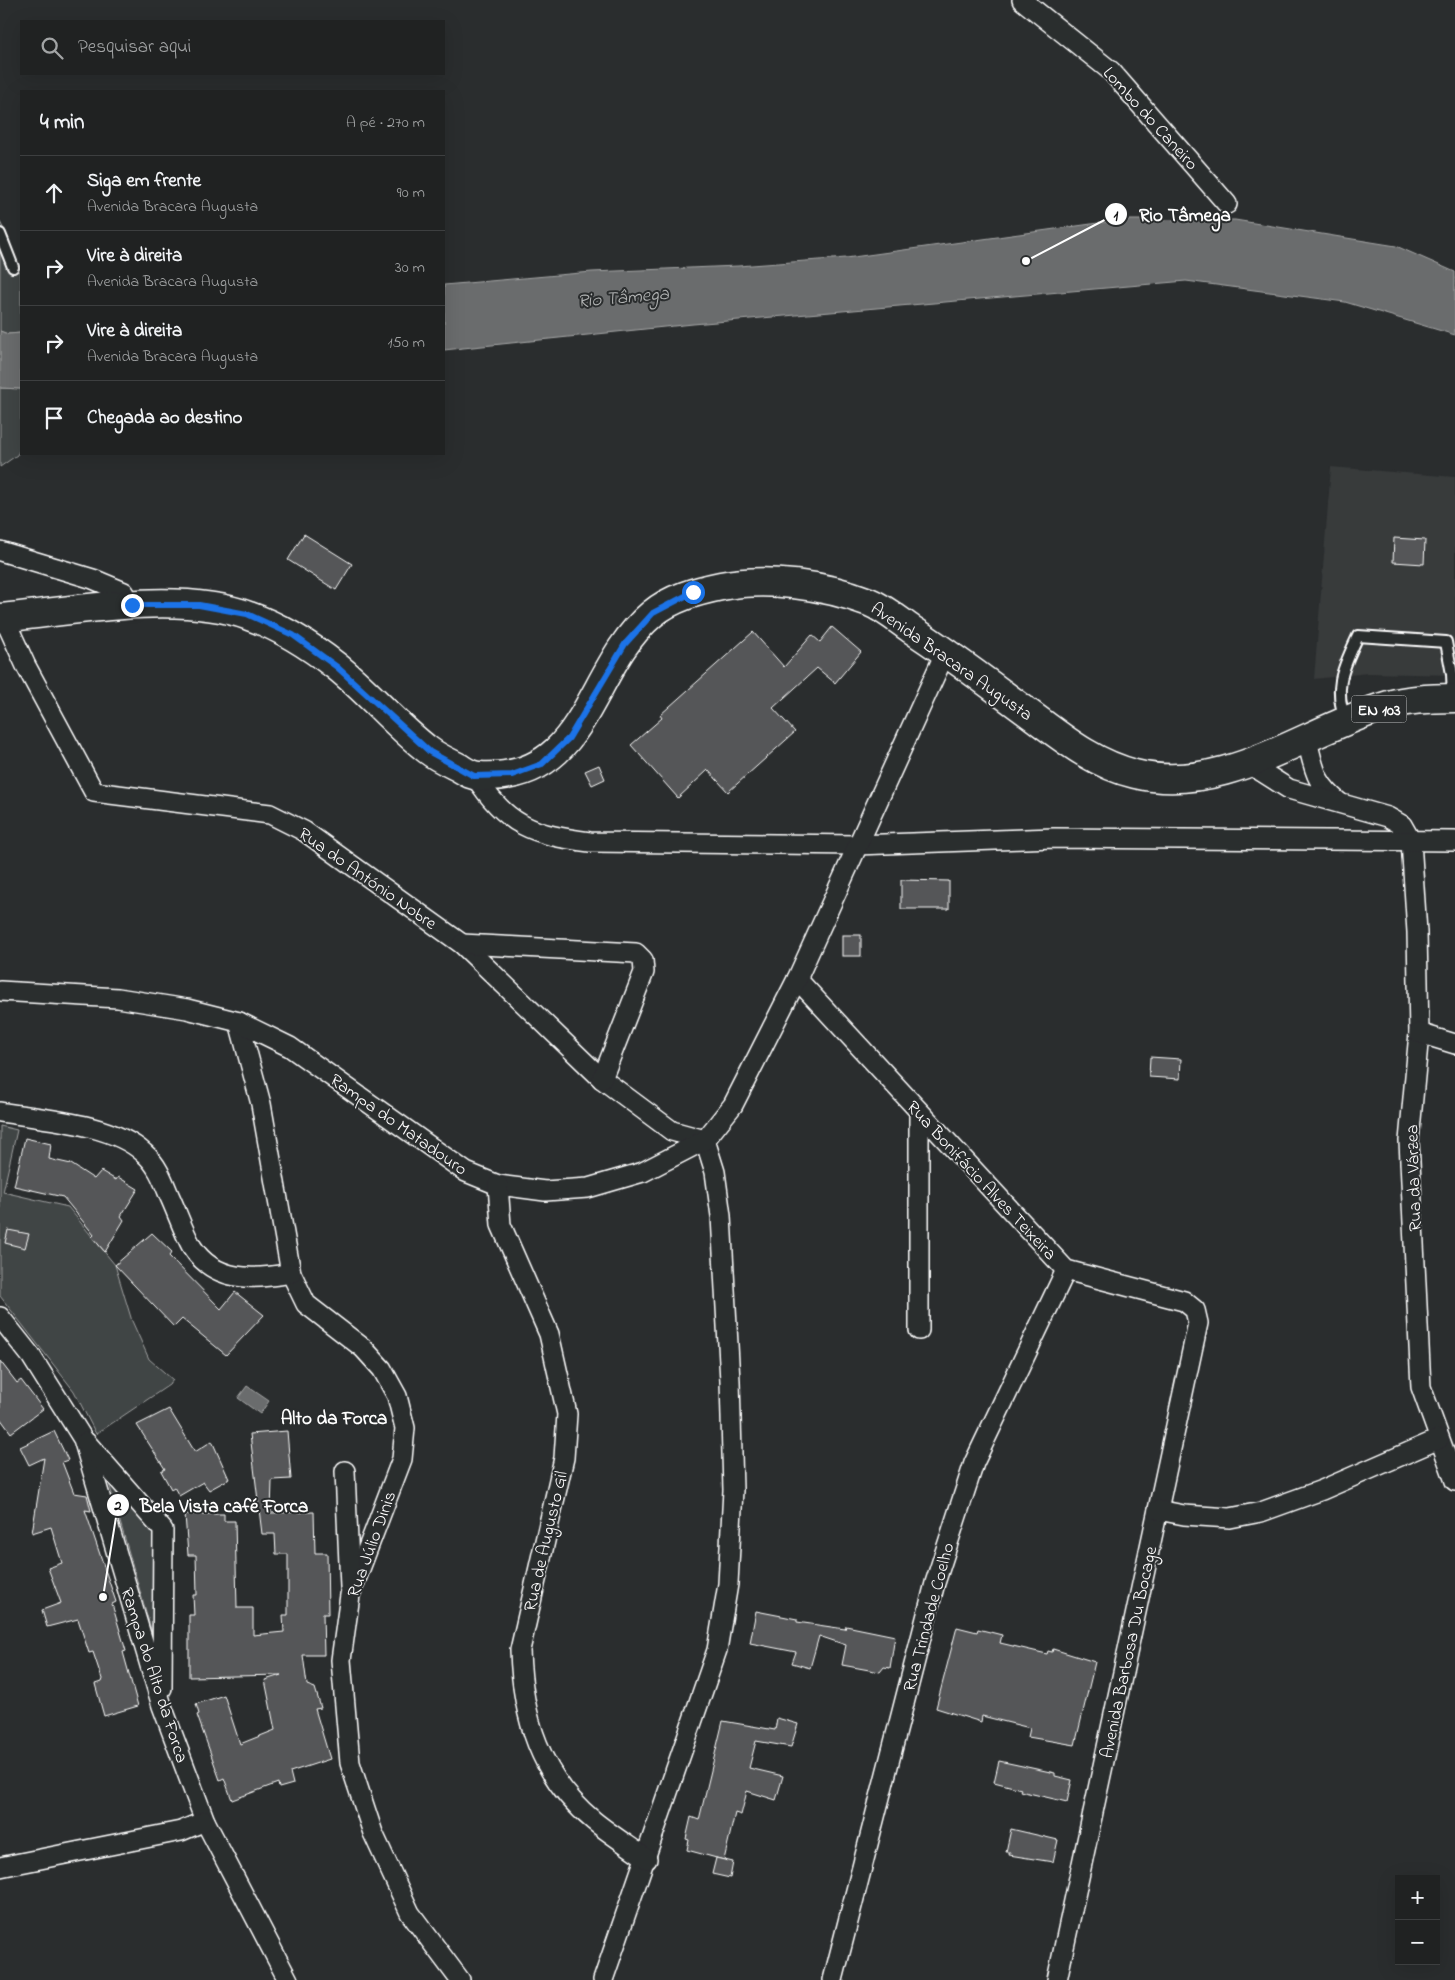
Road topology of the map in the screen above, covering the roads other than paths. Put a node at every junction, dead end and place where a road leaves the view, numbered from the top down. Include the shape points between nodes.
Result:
1 (1022, 0) edge
2 (1227, 204) dead end
3 (0, 234) edge
4 (13, 267) dead end
5 (0, 552) edge
6 (132, 605) junction
7 (2, 618) edge
8 (946, 651) junction
9 (1454, 698) edge
10 (1346, 722) junction
11 (1306, 737) junction
12 (1248, 763) junction
13 (474, 776) junction
14 (1340, 803) junction
15 (1411, 841) junction
16 (1455, 841) edge
17 (856, 845) junction
18 (462, 944) junction
19 (797, 979) junction
20 (0, 991) edge
21 (239, 1022) junction
22 (1419, 1033) junction
23 (1455, 1044) edge
24 (602, 1079) junction
25 (0, 1112) edge
26 (919, 1113) junction
27 (705, 1140) junction
28 (498, 1185) junction
29 (1066, 1270) junction
30 (291, 1273) junction
31 (0, 1317) edge
32 (1198, 1323) joint
33 (919, 1330) dead end
34 (83, 1439) junction
35 (1439, 1439) junction
36 (1451, 1460) edge
37 (345, 1471) dead end
38 (1455, 1480) edge
39 (1158, 1510) junction
40 (350, 1595) junction
41 (162, 1706) junction
42 (205, 1821) junction
43 (647, 1859) junction
44 (0, 1867) edge
45 (288, 1980) edge
46 (460, 1980) edge
47 (603, 1980) edge
48 (833, 1980) edge
49 (1057, 1980) edge

1 - 2 street, Lombo do Caneiro via 1111,71
3 - 4 lane
5 - 6 street via 93,579 124,592
6 - 7 main road
6 - 13 main road via 199,605 247,614 293,635 337,667 430,752
7 - 18 street, Rua do António Nobre via 94,792 270,814 304,831
8 - 12 main road, Avenida Bracara Augusta / EN 103 via 1082,752 1108,765 1137,775 1170,778 1207,776
8 - 13 main road, Avenida Bracara Augusta / EN 103 via 873,603 828,588 732,584 693,592 653,613 625,644 569,738 542,764 512,775
8 - 17 street, Rampa do Matadouro
9 - 10 main road, EN 103 via 1390,704
9 - 10 lane via 1446,642 1358,636 1340,674 1340,707
10 - 11 main road, EN 103
11 - 12 main road, Avenida Bracara Augusta / EN 103
11 - 14 street via 1316,776 1323,789
12 - 14 street via 1289,789
13 - 17 street via 506,816 523,826 564,839 613,844
14 - 15 street via 1388,817 1402,825
15 - 16 street
15 - 17 street via 1054,838
15 - 22 street, Rua da Várzea via 1418,932
17 - 19 street, Rampa do Matadouro
18 - 24 street, Rua do António Nobre
18 - 24 street via 636,953 643,960 644,972
19 - 26 street, Rua Bonifácio Alves Teixeira
19 - 27 street, Rampa do Matadouro via 733,1105
20 - 21 street, Rampa do Matadouro via 118,998 187,1009
21 - 28 street, Rampa do Matadouro via 290,1047 466,1172
21 - 30 street, Rua Júlio Dinis via 261,1104
22 - 23 street
22 - 35 street, Rua da Várzea via 1409,1141 1421,1388
24 - 27 street, Rua do António Nobre via 672,1131
25 - 30 street via 91,1128 119,1138 144,1152 158,1170 193,1248 211,1266 235,1278 265,1278
26 - 29 street, Rua Bonifácio Alves Teixeira
26 - 33 street
27 - 28 street, Rampa do Matadouro via 644,1172 588,1188 545,1191
27 - 43 street via 715,1172 721,1216 733,1490 728,1584 717,1650
28 - 43 street, Rua de Augusto Gil via 501,1225 549,1334 567,1414 564,1458 520,1650 521,1682 530,1729 557,1782 593,1820
29 - 32 street, Rua Bonifácio Alves Teixeira via 1184,1301 1195,1310
29 - 48 street, Rua Trindade Coelho via 974,1463 935,1584
30 - 40 street, Rua Júlio Dinis via 306,1304 363,1348 382,1369 397,1396 405,1428 402,1459
31 - 34 street, Rampa do Alto da Forca via 31,1356
32 - 39 street, Avenida Barbosa Du Bocage
34 - 41 street, Rampa do Alto da Forca
34 - 41 street via 163,1530
35 - 36 street, Rua da Várzea
35 - 39 street via 1322,1490 1261,1512 1230,1518
36 - 38 street, Rua da Várzea
37 - 40 street
39 - 49 street, Avenida Barbosa Du Bocage
40 - 46 street, Rua Júlio Dinis via 341,1660 350,1763 373,1833 410,1913
41 - 42 street, Rampa do Alto da Forca
42 - 44 street via 181,1831
42 - 45 street, Rampa do Alto da Forca
43 - 47 street

